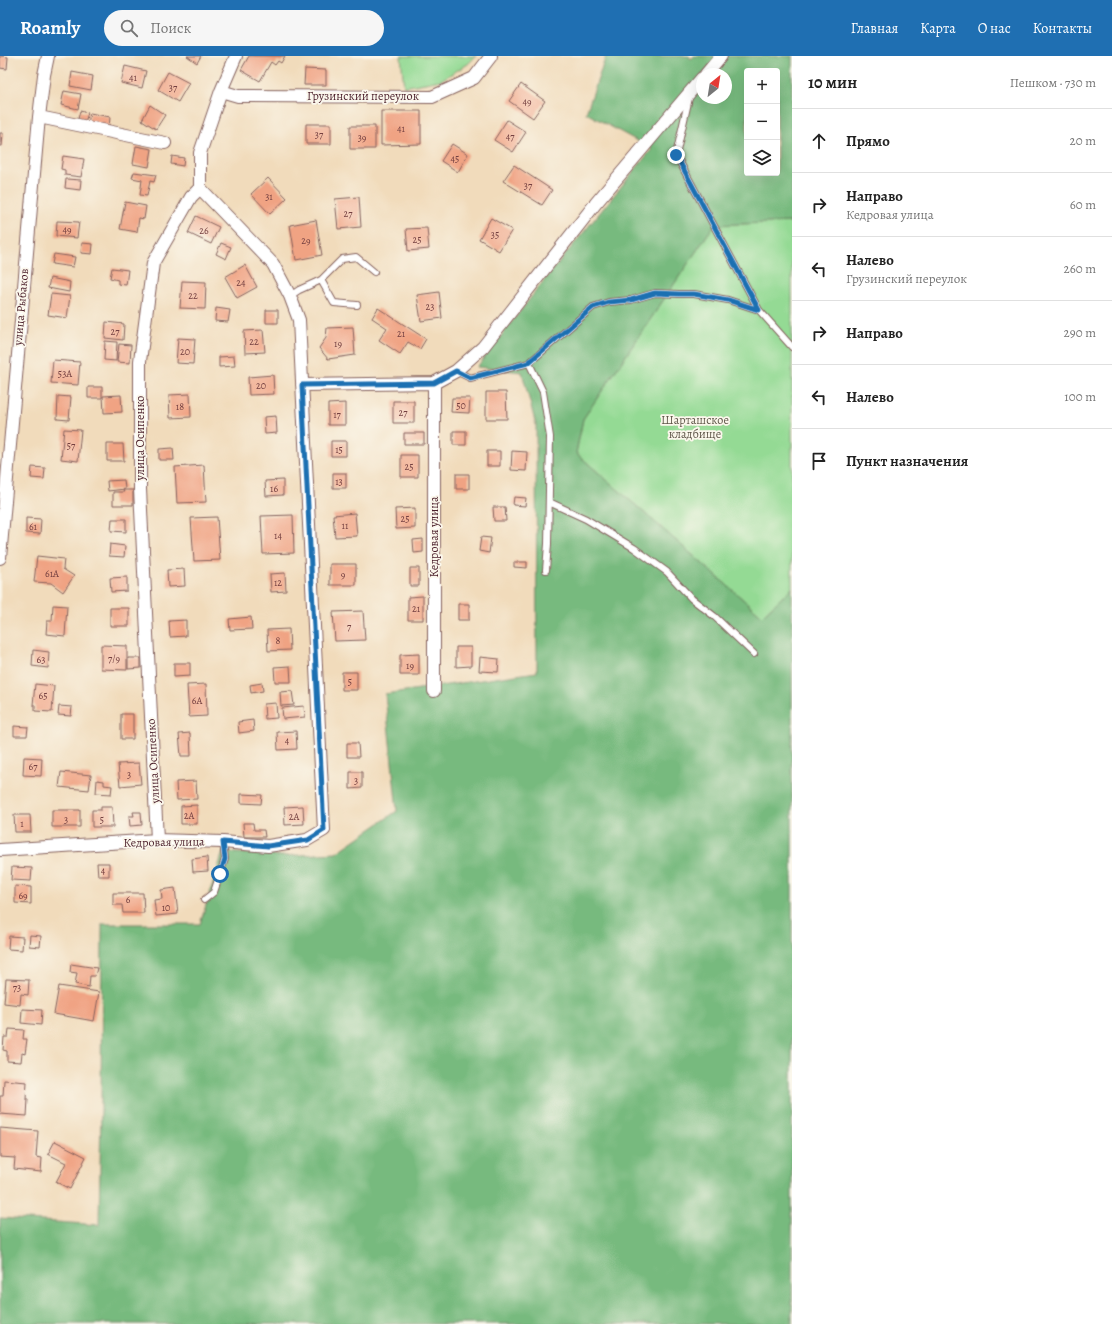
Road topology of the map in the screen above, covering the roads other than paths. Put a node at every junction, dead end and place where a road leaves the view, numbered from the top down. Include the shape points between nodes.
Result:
1 (48, 56) edge
2 (236, 56) edge
3 (491, 56) edge
4 (721, 56) edge
5 (711, 68) edge
6 (696, 85) edge
7 (221, 91) junction
8 (690, 92) junction
9 (39, 117) junction
10 (165, 144) dead end
11 (200, 188) junction
12 (374, 272) dead end
13 (321, 280) junction
14 (290, 296) junction
15 (357, 305) dead end
16 (759, 310) junction
17 (792, 347) edge
18 (528, 363) junction
19 (456, 371) junction
20 (434, 383) junction
21 (302, 385) junction
22 (549, 502) junction
23 (0, 558) edge
24 (546, 570) dead end
25 (754, 654) dead end
26 (434, 691) dead end
27 (157, 840) junction
28 (223, 842) junction
29 (0, 850) edge
30 (204, 900) dead end

1 - 9 street, улица Рыбаков
2 - 7 street
3 - 7 street, Грузинский переулок via 474,78 432,97 238,96
4 - 5 street
6 - 8 street
7 - 11 street via 200,153
8 - 16 lane via 676,155
8 - 19 street via 596,203 483,347
9 - 10 street
9 - 23 street, улица Рыбаков
11 - 14 street via 273,264
11 - 27 street, улица Осипенко via 191,197 153,263 140,361 140,489
12 - 13 lane via 356,257 342,259
13 - 14 lane
13 - 15 lane via 334,303
14 - 21 street via 299,320
16 - 17 lane
16 - 18 lane via 728,300 694,294 655,293 631,300 609,302 593,307
18 - 19 lane via 470,378
18 - 22 lane via 543,392 550,437
19 - 20 street
20 - 21 street
20 - 26 street, Кедровая улица
21 - 28 street, Кедровая улица via 324,830 308,840 268,846
22 - 24 lane
22 - 25 lane via 627,544 667,572 692,599
27 - 28 street, Кедровая улица
27 - 29 street, Кедровая улица
28 - 30 lane via 225,859 214,892

